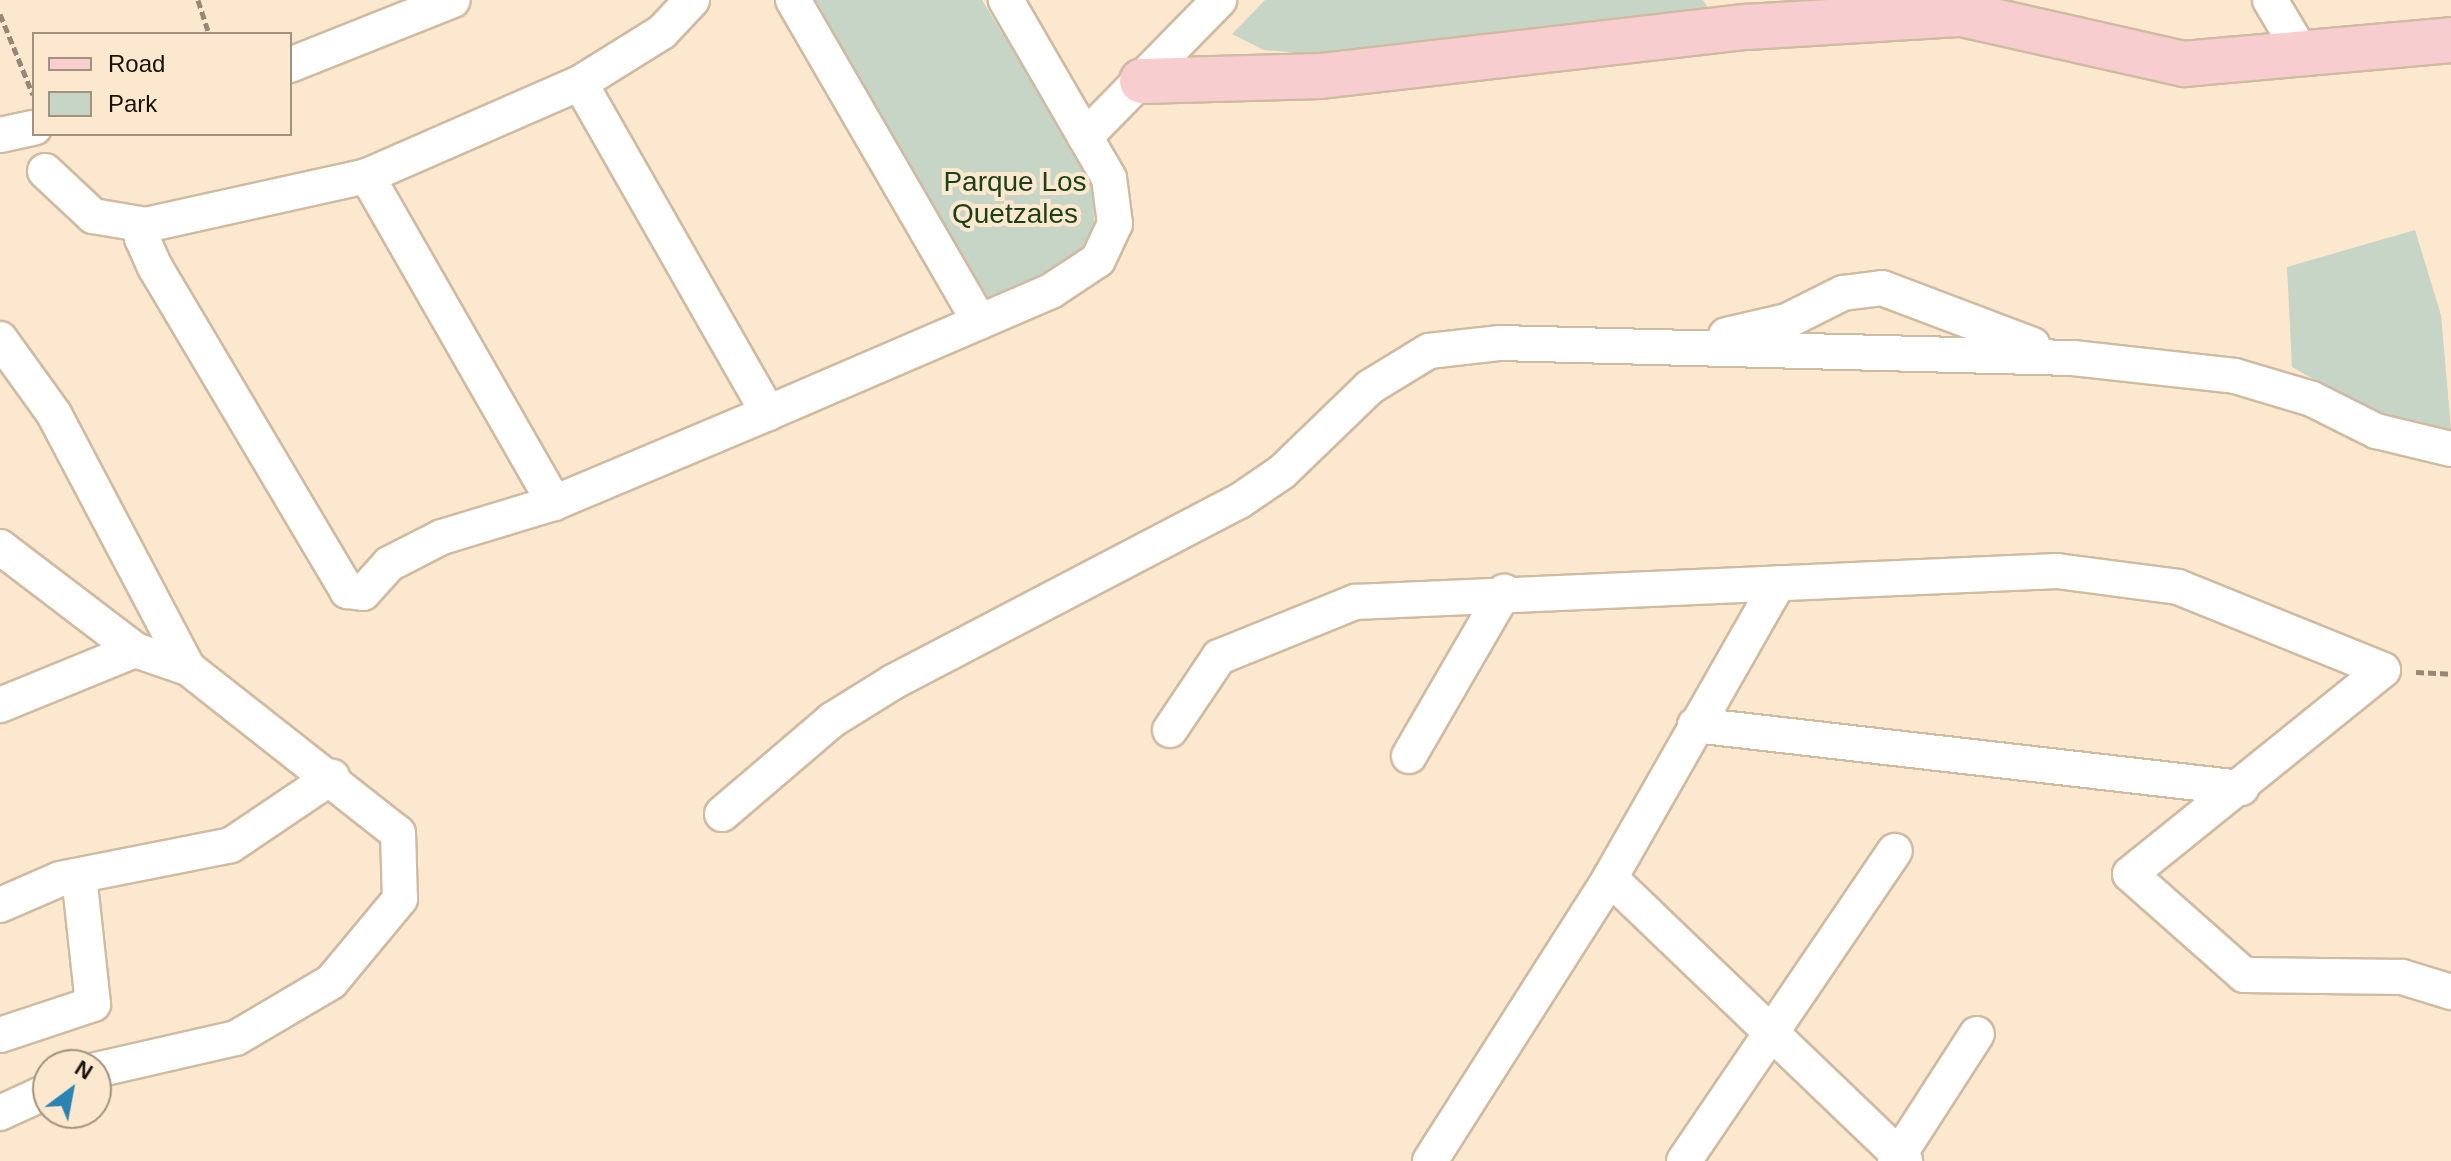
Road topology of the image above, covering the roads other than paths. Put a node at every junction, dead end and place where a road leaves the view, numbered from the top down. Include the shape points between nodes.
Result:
1 (453, 0) edge
2 (692, 0) edge
3 (793, 0) edge
4 (1006, 0) edge
5 (1219, 0) edge
6 (2270, 0) edge
7 (2009, 12) edge
8 (1738, 14) edge
9 (2451, 40) edge
10 (2304, 57) junction
11 (292, 64) edge
12 (1142, 81) junction
13 (580, 83) junction
14 (32, 128) edge
15 (0, 135) edge
16 (1085, 137) junction
17 (45, 171) dead end
18 (367, 176) junction
19 (146, 225) junction
20 (980, 322) junction
21 (0, 339) edge
22 (1682, 345) junction
23 (2073, 358) junction
24 (768, 413) junction
25 (2451, 449) edge
26 (554, 503) junction
27 (0, 547) edge
28 (1778, 584) junction
29 (1504, 592) junction
30 (135, 650) junction
31 (188, 668) junction
32 (0, 705) edge
33 (1695, 725) junction
34 (1170, 730) dead end
35 (1409, 756) dead end
36 (332, 777) junction
37 (2241, 788) junction
38 (722, 814) dead end
39 (1895, 851) dead end
40 (79, 876) junction
41 (1610, 878) junction
42 (0, 905) edge
43 (2451, 992) edge
44 (1768, 1034) junction
45 (1977, 1034) dead end
46 (0, 1035) edge
47 (112, 1066) edge
48 (32, 1098) edge
49 (0, 1113) edge
50 (1899, 1160) edge
51 (1430, 1161) edge
52 (1684, 1161) edge

1 - 11 street
2 - 13 street via 662,32
3 - 20 street
4 - 16 street
5 - 12 street
6 - 10 street
7 - 8 street
7 - 10 street via 2184,64
8 - 12 street via 1471,64
9 - 10 street
12 - 16 street
13 - 18 street
13 - 24 street
14 - 15 street
16 - 20 street via 1115,200 1108,243 1080,275
17 - 19 street via 93,216
18 - 19 street
18 - 26 street
19 - 26 street via 142,238 155,267 347,591 363,593 389,564 442,537
20 - 24 street
21 - 31 street via 54,414
22 - 23 street
22 - 23 street via 1787,321 1843,293 1882,288
22 - 38 street via 1460,344 1399,365 1282,472 1169,540 893,682 832,720
23 - 25 street via 2235,376 2312,399 2376,431
24 - 26 street
27 - 30 street
28 - 29 street
28 - 33 street
28 - 37 street via 2057,571 2178,587 2383,670
29 - 34 street via 1355,602 1219,657
29 - 35 street
30 - 31 street
30 - 32 street
31 - 36 street
33 - 37 street
33 - 41 street
36 - 40 street via 231,845
36 - 47 street via 398,833 400,899 331,982 287,1014 236,1038
37 - 43 street via 2130,874 2244,975 2402,977
39 - 44 street
40 - 42 street
40 - 46 street via 93,1004
41 - 44 street
41 - 51 street
44 - 50 street
44 - 52 street
45 - 50 street
48 - 49 street

